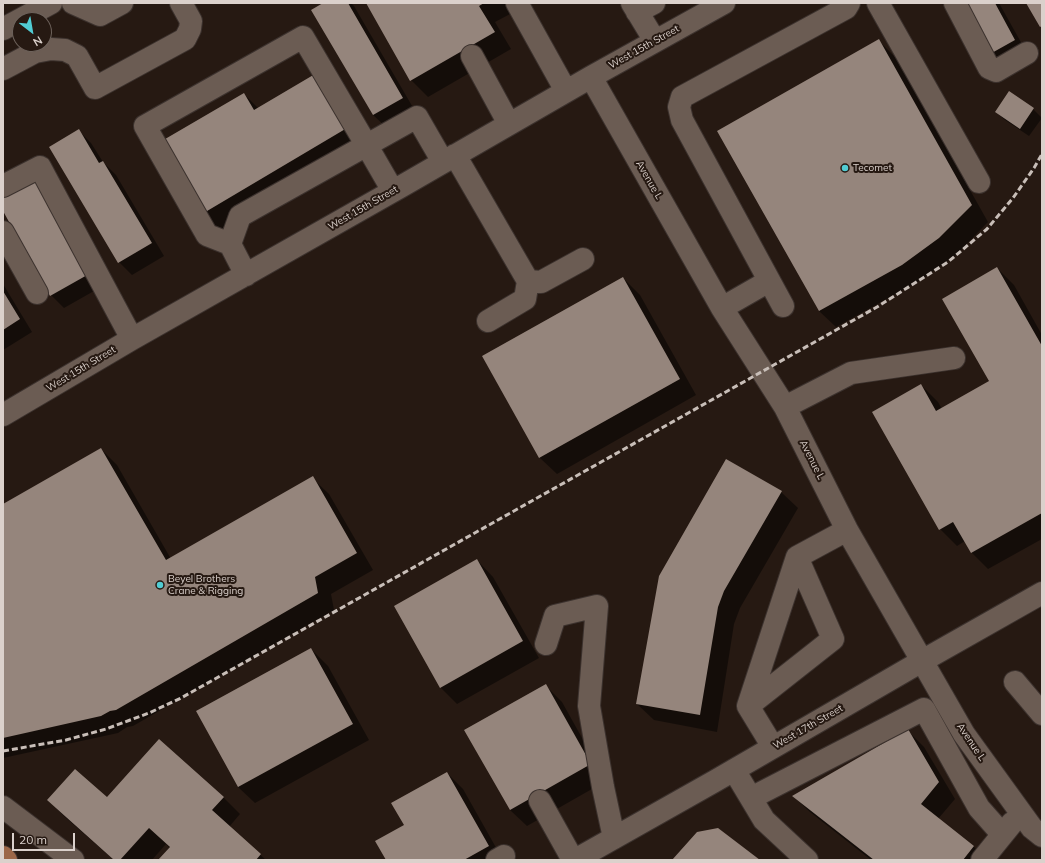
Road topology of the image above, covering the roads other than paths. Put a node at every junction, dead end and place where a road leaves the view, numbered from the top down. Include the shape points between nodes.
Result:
1 (51, 3) edge
2 (73, 3) edge
3 (122, 3) edge
4 (181, 3) edge
5 (517, 3) edge
6 (724, 3) edge
7 (849, 3) edge
8 (878, 3) edge
9 (955, 3) edge
10 (641, 6) edge
11 (3, 29) edge
12 (655, 41) junction
13 (1027, 53) dead end
14 (472, 56) dead end
15 (3, 69) edge
16 (591, 77) junction
17 (566, 91) junction
18 (509, 124) junction
19 (367, 146) junction
20 (449, 159) junction
21 (979, 182) dead end
22 (3, 186) edge
23 (392, 192) junction
24 (3, 232) edge
25 (230, 244) junction
26 (583, 259) dead end
27 (246, 275) junction
28 (528, 281) junction
29 (769, 281) junction
30 (37, 293) dead end
31 (783, 306) dead end
32 (722, 308) junction
33 (488, 321) dead end
34 (132, 339) junction
35 (954, 358) dead end
36 (785, 407) junction
37 (3, 415) edge
38 (848, 530) junction
39 (797, 557) junction
40 (1042, 593) edge
41 (546, 644) dead end
42 (922, 661) junction
43 (1015, 682) dead end
44 (748, 706) junction
45 (1042, 714) edge
46 (773, 747) junction
47 (734, 770) junction
48 (751, 798) junction
49 (540, 801) dead end
50 (3, 807) edge
51 (1021, 813) junction
52 (1002, 834) junction
53 (1042, 836) edge
54 (614, 838) junction
55 (3, 857) edge
56 (6, 860) edge
57 (73, 860) edge
58 (574, 860) edge
59 (807, 860) edge
60 (982, 860) edge

1 - 11 street
2 - 3 street via 100,14
4 - 15 street via 191,21 185,39 94,88 77,56 65,50 35,52
5 - 17 street
6 - 12 street, West 15th Street
7 - 29 street via 846,8 682,97 679,107 682,120
8 - 21 street
9 - 13 street via 989,68 996,71
10 - 12 street
12 - 16 street, West 15th Street
14 - 18 street
16 - 17 street, West 15th Street
16 - 32 street, Avenue L
17 - 18 street, West 15th Street
18 - 20 street, West 15th Street
19 - 20 street via 417,117
19 - 23 street
19 - 25 street via 240,216
19 - 25 street via 303,37 145,126 207,235
20 - 23 street, West 15th Street
20 - 28 street
22 - 34 street via 40,167
23 - 27 street, West 15th Street
24 - 30 street
25 - 27 street
26 - 28 street via 541,282
27 - 34 street, West 15th Street
28 - 33 street via 525,299
29 - 31 street
29 - 32 street
32 - 36 street, Avenue L
34 - 37 street, West 15th Street
35 - 36 street via 851,373
36 - 38 street, Avenue L
38 - 39 street
38 - 42 street, Avenue L
39 - 44 street
39 - 44 street via 833,639
40 - 42 street, West 17th Street
41 - 54 street via 555,616 597,606 589,706
42 - 46 street, West 17th Street
42 - 51 street, Avenue L via 964,734
43 - 45 street
44 - 46 street
46 - 47 street, West 17th Street
47 - 48 street
47 - 54 street, West 17th Street
48 - 52 street via 924,709 979,808
48 - 59 street via 764,820
49 - 58 street
50 - 57 street
51 - 52 street
51 - 53 street, Avenue L
52 - 60 street
54 - 58 street, West 17th Street
55 - 56 main road

